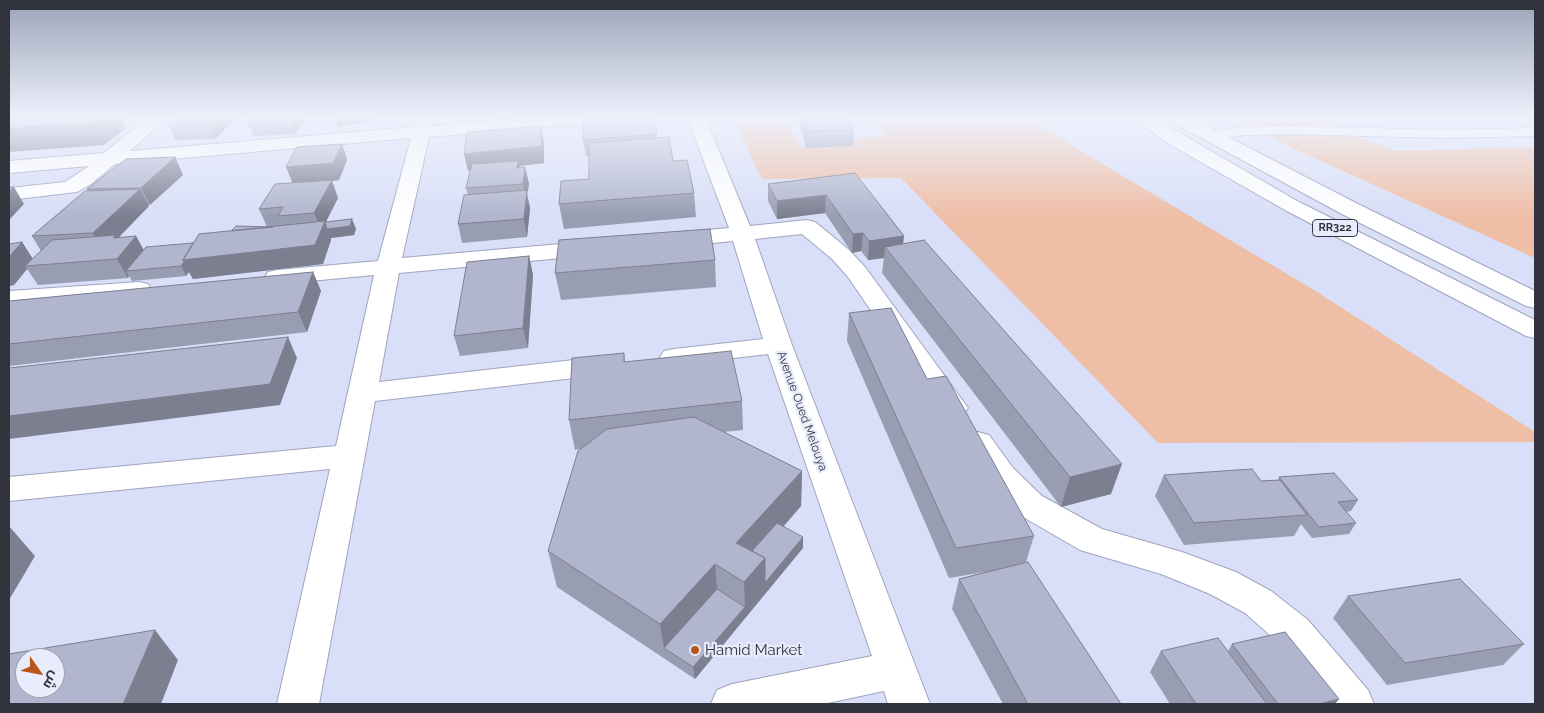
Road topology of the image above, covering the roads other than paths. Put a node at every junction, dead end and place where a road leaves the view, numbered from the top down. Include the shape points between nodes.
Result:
1 (119, 150) edge
2 (187, 150) edge
3 (417, 150) edge
4 (709, 150) edge
5 (1194, 150) edge
6 (1238, 150) edge
7 (109, 159) junction
8 (9, 167) edge
9 (9, 194) edge
10 (742, 234) junction
11 (388, 268) junction
12 (252, 279) edge
13 (164, 286) edge
14 (9, 300) edge
15 (1535, 301) edge
16 (1535, 330) edge
17 (778, 345) junction
18 (362, 393) junction
19 (350, 456) junction
20 (9, 489) edge
21 (902, 687) edge
22 (298, 704) edge
23 (732, 704) edge
24 (1353, 704) edge

1 - 7 street
2 - 7 street
3 - 11 street
4 - 10 street, Avenue Oued Melouya
5 - 16 street, RR322 via 1292,206
6 - 15 street, RR322
7 - 8 street
7 - 9 street via 70,188
10 - 11 street
10 - 17 street, Avenue Oued Melouya
10 - 24 street via 807,227 857,272 1001,476 1030,506 1092,540 1169,562 1223,583 1258,602 1294,632
11 - 12 street
11 - 18 street
13 - 14 street
17 - 18 street
17 - 21 street, Avenue Oued Melouya
18 - 19 street
19 - 20 street
19 - 22 street
21 - 23 street

